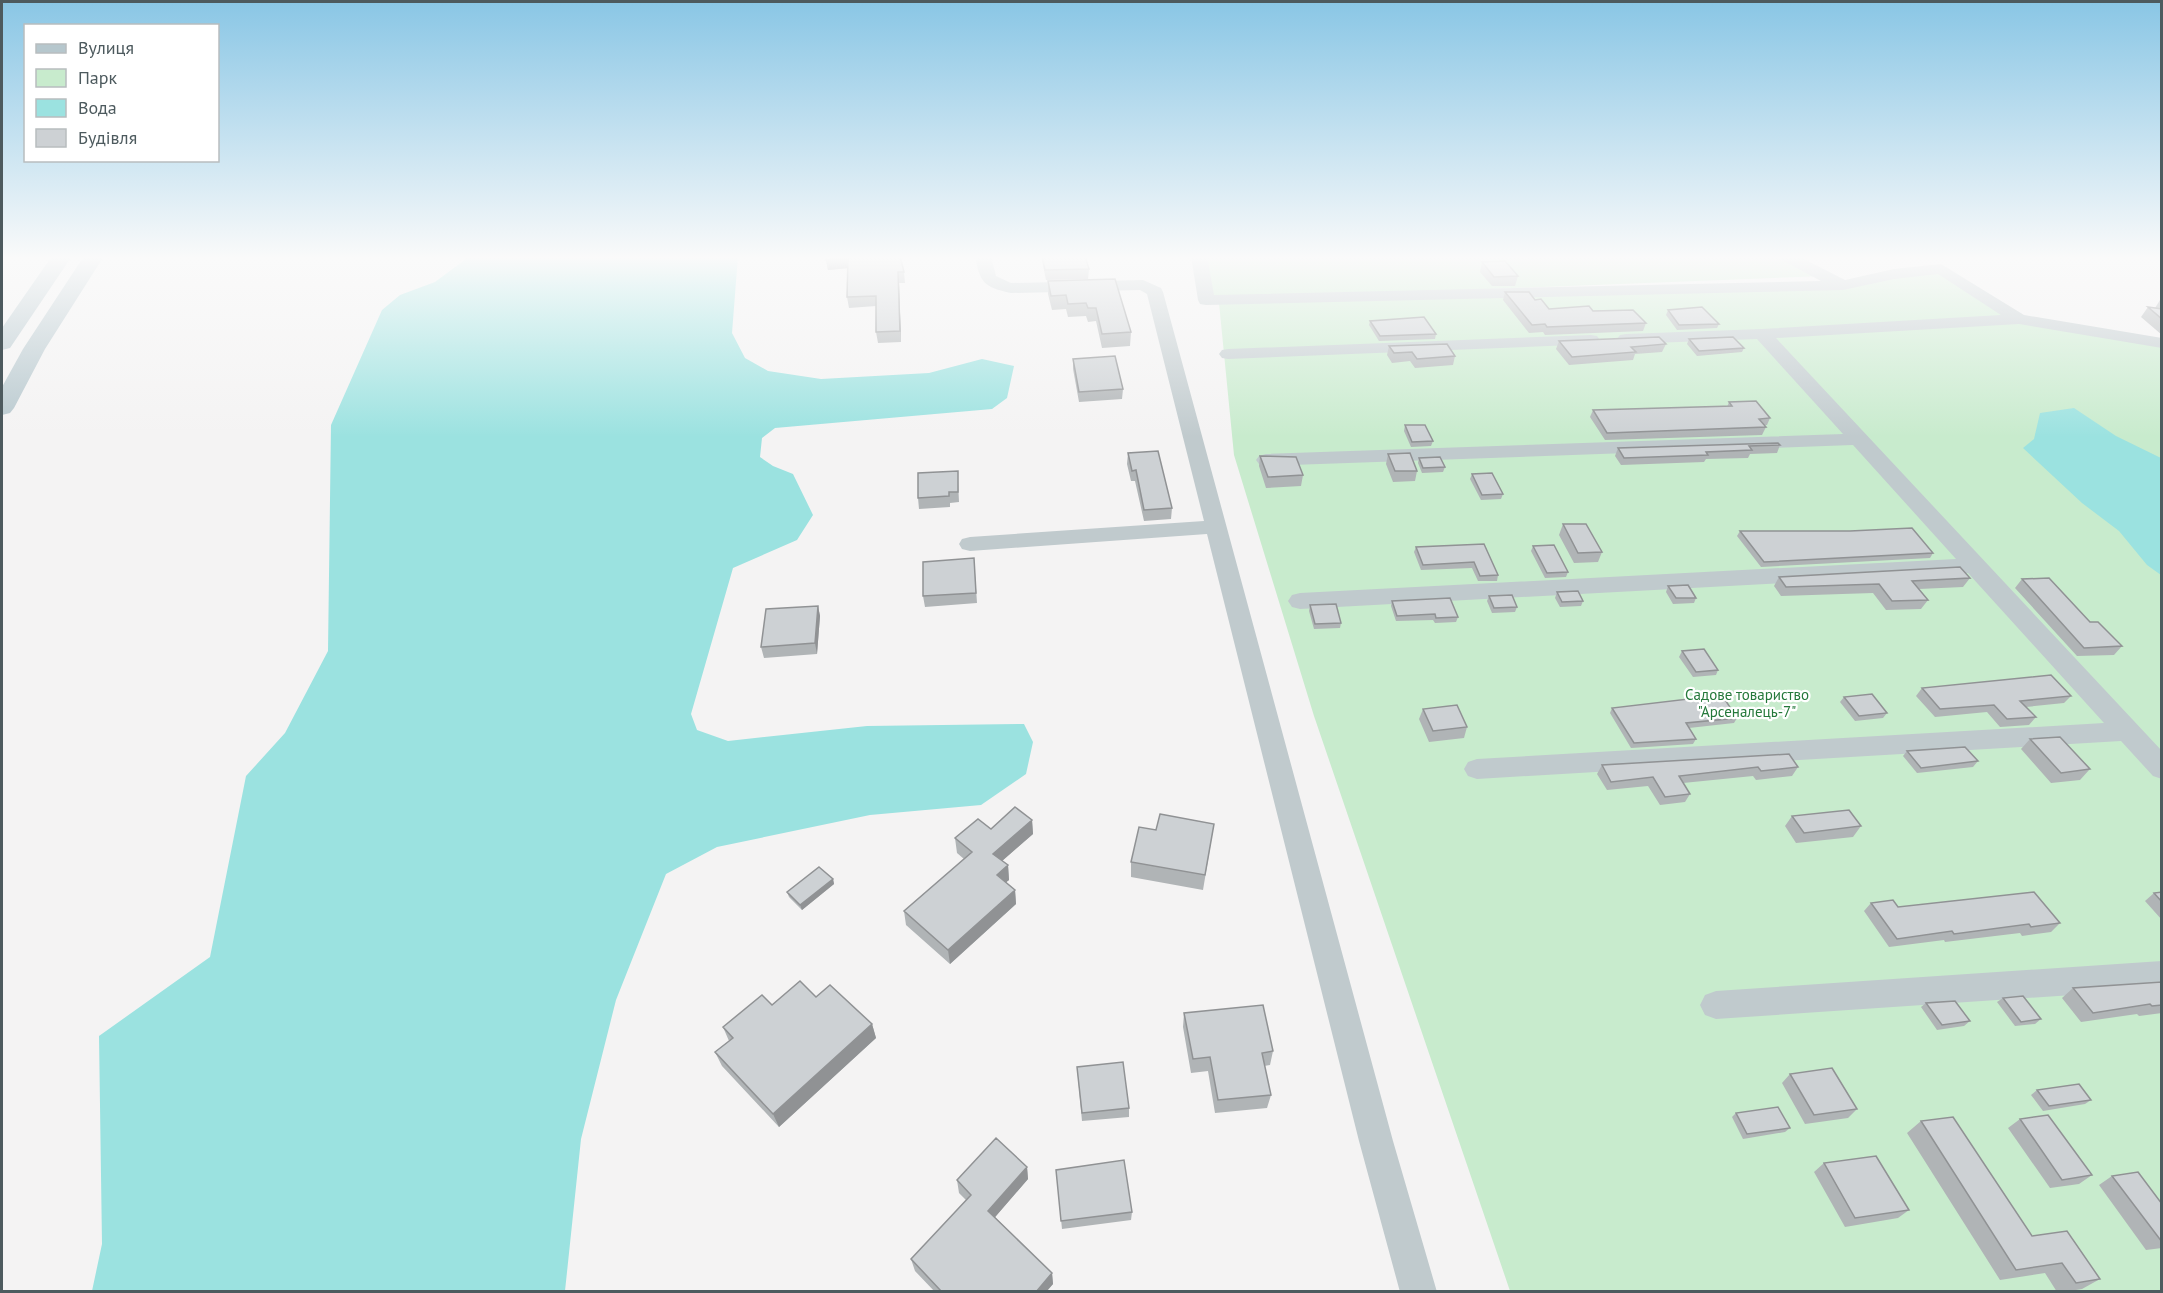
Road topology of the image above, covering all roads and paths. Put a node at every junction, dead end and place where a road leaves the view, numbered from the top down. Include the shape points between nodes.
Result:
1 (20, 316) edge
2 (55, 316) edge
3 (1161, 316) edge
4 (2015, 316) edge
5 (2019, 319) junction
6 (1762, 334) junction
7 (2136, 339) junction
8 (2, 343) edge
9 (2162, 343) edge
10 (1228, 354) dead end
11 (2162, 359) edge
12 (2, 408) edge
13 (1858, 439) junction
14 (1266, 460) edge
15 (1214, 526) junction
16 (970, 544) dead end
17 (1974, 565) junction
18 (1300, 601) dead end
19 (2127, 731) junction
20 (1477, 769) dead end
21 (2162, 769) edge
22 (2162, 975) edge
23 (1716, 1005) dead end
24 (1419, 1292) edge

1 - 8 main road
2 - 12 main road
3 - 15 street
4 - 5 street
5 - 6 street
5 - 7 street
6 - 10 street
6 - 13 street
7 - 9 street
7 - 11 street
13 - 14 street
13 - 17 street
15 - 16 street
15 - 24 street
17 - 18 street
17 - 19 street
19 - 20 street
19 - 21 street
22 - 23 street

